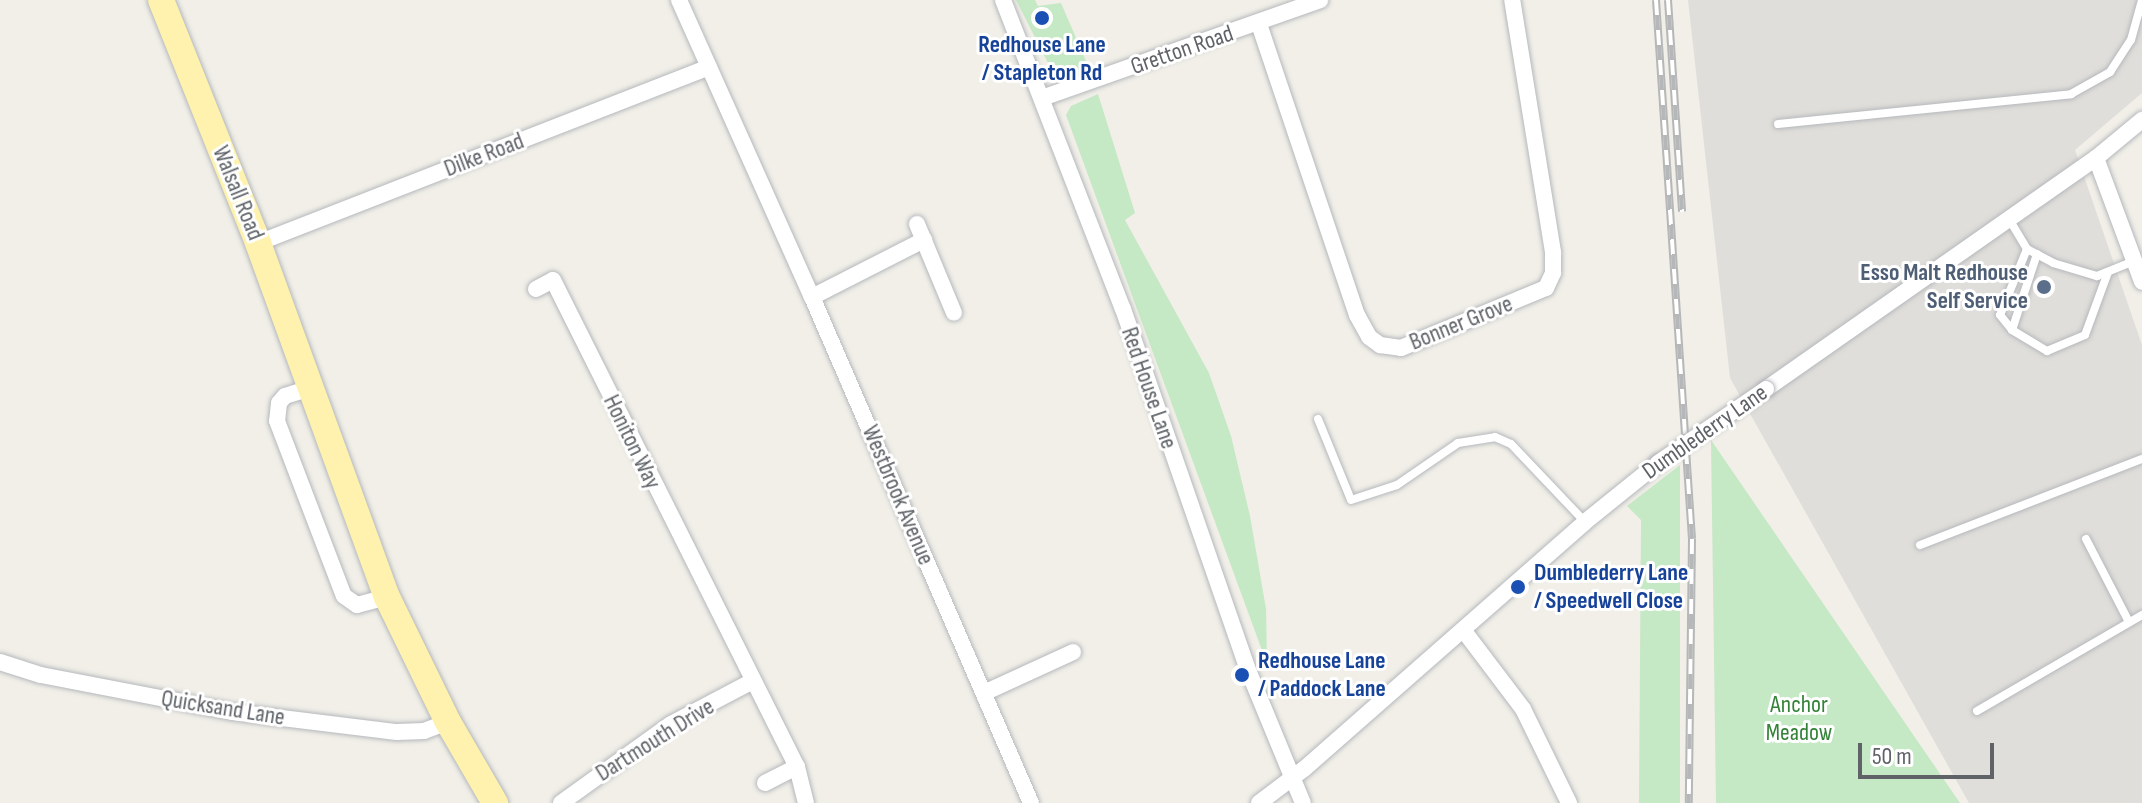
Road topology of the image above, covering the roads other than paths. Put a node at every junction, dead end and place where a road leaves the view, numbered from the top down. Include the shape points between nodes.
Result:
1 (161, 0) edge
2 (1003, 0) edge
3 (1320, 0) edge
4 (1512, 0) edge
5 (2142, 0) edge
6 (684, 2) edge
7 (1292, 5) edge
8 (1259, 24) junction
9 (709, 67) junction
10 (1042, 98) junction
11 (2142, 120) edge
12 (1778, 124) dead end
13 (2096, 158) junction
14 (2009, 219) junction
15 (917, 224) dead end
16 (924, 240) junction
17 (258, 243) junction
18 (2027, 249) junction
19 (2037, 254) junction
20 (2135, 261) junction
21 (2108, 272) junction
22 (2142, 282) edge
23 (536, 289) dead end
24 (812, 297) junction
25 (954, 313) dead end
26 (2012, 330) junction
27 (311, 388) junction
28 (1318, 419) dead end
29 (2142, 459) edge
30 (1585, 522) junction
31 (2086, 539) dead end
32 (1920, 545) dead end
33 (387, 597) junction
34 (2142, 615) edge
35 (2129, 622) junction
36 (1464, 631) junction
37 (1073, 652) dead end
38 (0, 662) edge
39 (751, 682) junction
40 (984, 693) junction
41 (1977, 711) dead end
42 (448, 722) junction
43 (797, 767) junction
44 (1293, 777) junction
45 (765, 783) dead end
46 (495, 803) edge
47 (561, 803) edge
48 (806, 803) edge
49 (1031, 803) edge
50 (1259, 803) edge
51 (1303, 803) edge
52 (1569, 803) edge

1 - 17 main road, Walsall Road
2 - 10 street, Red House Lane
3 - 7 street, Gretton Road
4 - 8 street, Bonner Grove via 1553,273 1546,288 1401,348 1369,337 1357,315
5 - 12 lane via 2131,40 2110,72 2071,94
6 - 9 street, Westbrook Avenue
7 - 8 street, Gretton Road
8 - 10 street, Gretton Road
9 - 17 street, Dilke Road
9 - 24 street, Westbrook Avenue
10 - 44 street, Red House Lane via 1123,309 1241,650
11 - 13 street, Dumblederry Lane
13 - 14 street, Dumblederry Lane
13 - 20 street
14 - 18 lane
14 - 30 street, Dumblederry Lane, bridge via 1658,463
15 - 16 street
16 - 24 street
16 - 25 street
17 - 27 main road, Walsall Road
18 - 19 lane
18 - 26 lane via 2000,315
19 - 21 lane via 2097,276
19 - 26 lane
20 - 21 lane
20 - 22 street
21 - 26 lane via 2085,335 2047,351
23 - 39 street, Honiton Way via 553,280 713,624
24 - 40 street, Westbrook Avenue
27 - 33 main road, Walsall Road
27 - 33 street via 285,396 277,421 344,596 357,605
28 - 30 lane via 1351,500 1397,485 1458,443 1495,437 1511,444
29 - 32 lane
30 - 36 street, Dumblederry Lane
31 - 35 lane
33 - 42 main road, Walsall Road
34 - 35 lane
35 - 41 lane
36 - 44 street, Dumblederry Lane
36 - 52 street via 1523,709
37 - 40 street
38 - 42 street, Quicksand Lane via 41,675 265,716 397,732 424,731
39 - 43 street, Honiton Way
39 - 47 street, Dartmouth Drive via 671,724
40 - 49 street, Westbrook Avenue
42 - 46 main road, Walsall Road
43 - 45 street
43 - 48 street, Honiton Way
44 - 50 street, Dumblederry Lane
44 - 51 street, Red House Lane

